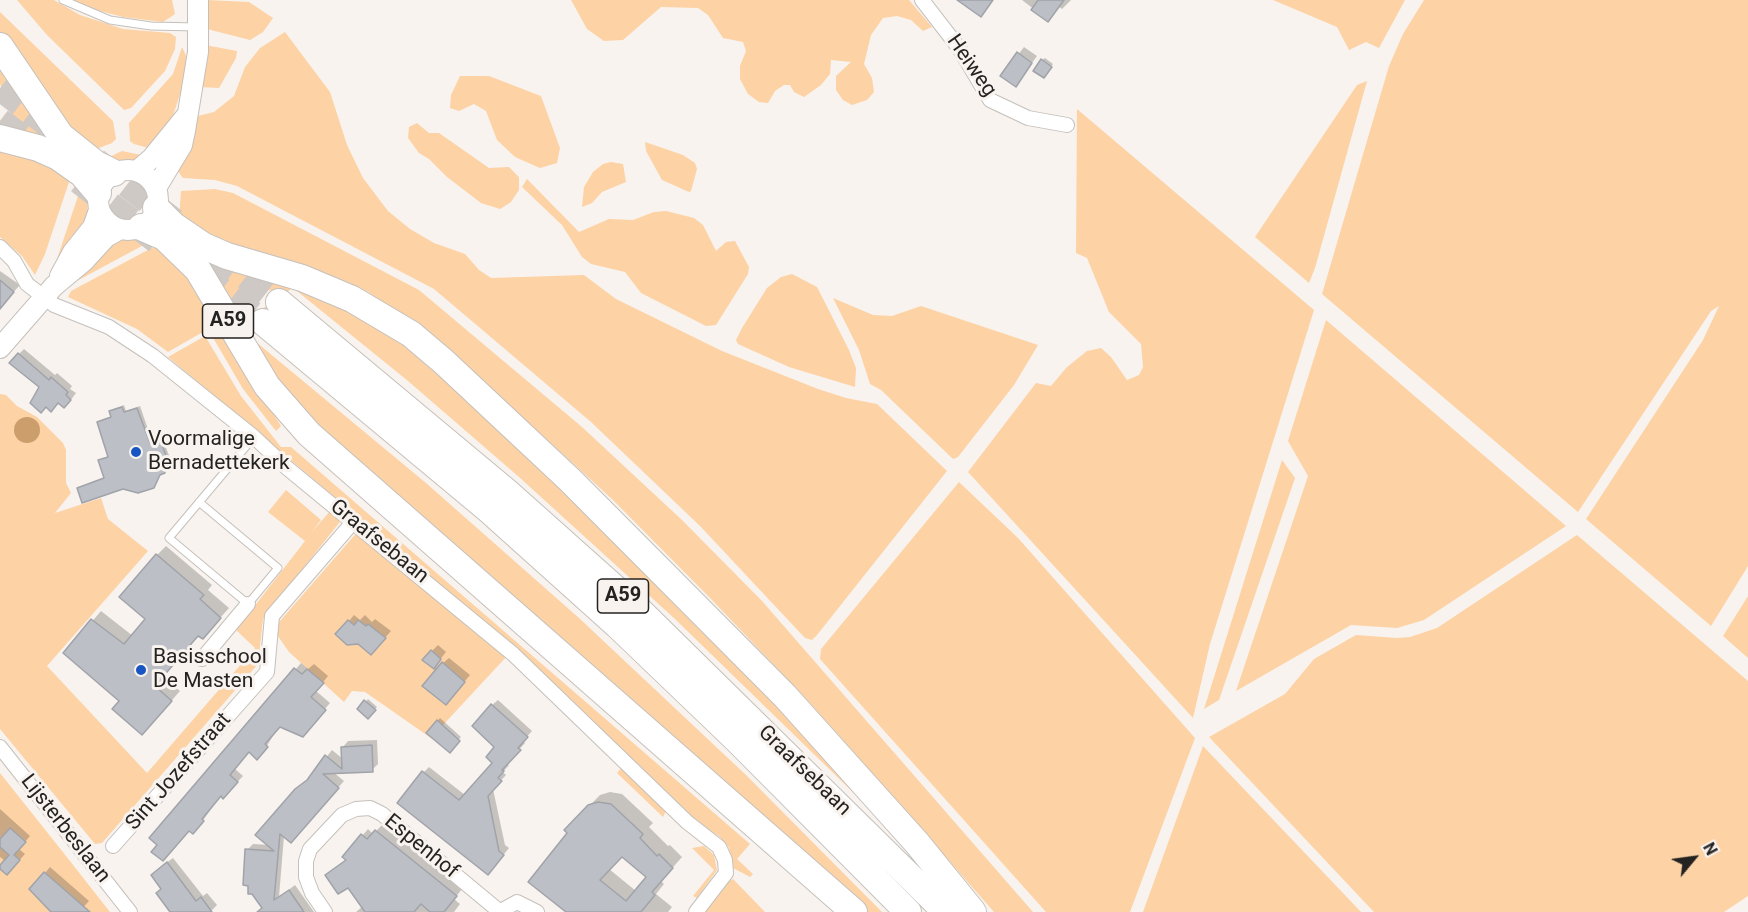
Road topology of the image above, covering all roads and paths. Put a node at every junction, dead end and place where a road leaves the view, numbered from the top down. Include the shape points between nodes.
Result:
1 (63, 0) edge
2 (198, 0) edge
3 (922, 0) edge
4 (199, 27) junction
5 (0, 46) edge
6 (186, 114) junction
7 (1067, 125) dead end
8 (0, 138) edge
9 (112, 187) junction
10 (143, 213) junction
11 (0, 247) edge
12 (49, 292) junction
13 (279, 302) tunnel mouth
14 (263, 322) tunnel mouth
15 (0, 348) edge
16 (254, 437) junction
17 (199, 502) junction
18 (354, 521) junction
19 (248, 604) junction
20 (202, 659) dead end
21 (0, 747) edge
22 (113, 846) dead end
23 (130, 912) edge
24 (325, 912) edge
25 (499, 912) edge
26 (537, 912) edge
27 (696, 912) edge
28 (854, 912) edge
29 (908, 912) edge
30 (946, 912) edge
31 (973, 912) edge

1 - 4 lane via 110,20
2 - 4 main road
3 - 7 street, Heiweg via 959,48 990,100 1028,118
4 - 6 main road via 196,73
5 - 9 highway via 61,136 92,162
6 - 9 main road via 153,158
6 - 10 main road via 182,145
8 - 9 highway via 38,148
9 - 10 main road via 107,222
9 - 10 main road via 147,176
9 - 12 main road via 93,227
10 - 12 main road via 106,237
10 - 28 highway, A59 via 198,270 267,386 309,434
10 - 31 highway, A59 via 173,225 226,256 302,278 352,299 411,334 570,480 784,696 917,843
11 - 12 street, Graafsebaan via 14,261 27,284
12 - 15 main road
12 - 16 street, Graafsebaan via 54,305 109,327 153,356
13 - 30 highway, Graafsebaan / A59 via 507,492 637,608
14 - 29 highway, Graafsebaan / A59 via 481,503 617,625
16 - 17 lane
16 - 18 street, Graafsebaan
17 - 19 lane via 169,538
17 - 19 lane via 278,568
18 - 22 street, Sint Jozefstraat via 272,616 267,672
18 - 27 street, Graafsebaan via 513,654 687,822 719,847 724,854 726,873
19 - 20 street
21 - 23 street, Lijsterbeslaan
24 - 25 street, Espenhof via 306,877 310,849 342,815 370,808
25 - 26 street, Espenhof via 517,902

